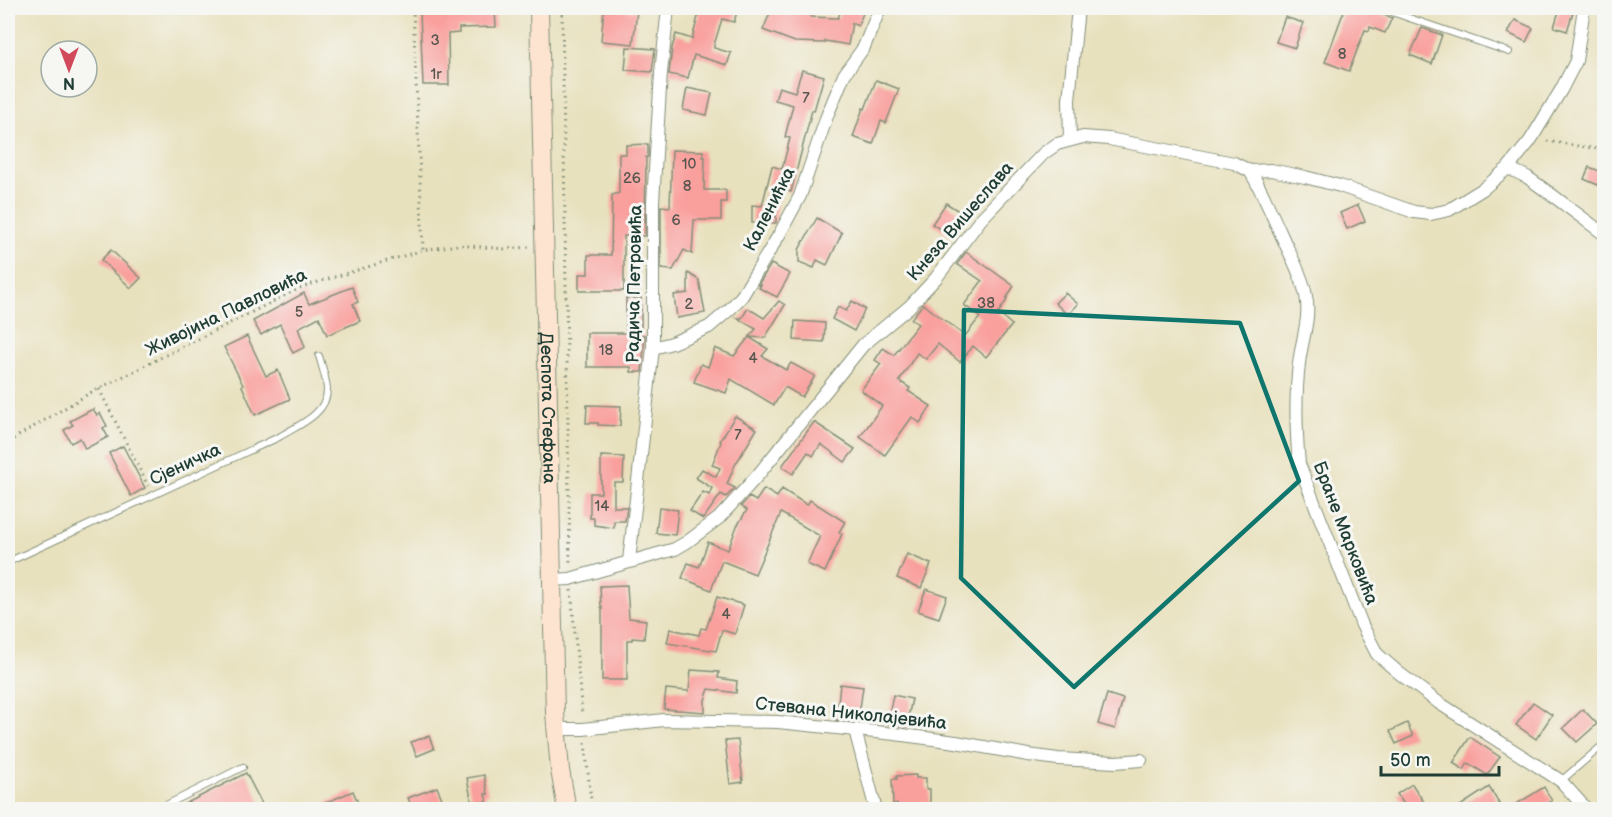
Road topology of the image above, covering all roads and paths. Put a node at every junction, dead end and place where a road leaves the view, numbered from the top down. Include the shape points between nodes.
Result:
1 (413, 8) edge
2 (539, 8) edge
3 (562, 8) edge
4 (668, 8) edge
5 (880, 8) edge
6 (1076, 8) edge
7 (1380, 8) edge
8 (1584, 8) edge
9 (1509, 52) dead end
10 (1070, 140) junction
11 (1530, 141) junction
12 (1605, 150) edge
13 (1508, 168) junction
14 (1250, 171) junction
15 (1605, 234) edge
16 (543, 245) junction
17 (423, 250) junction
18 (653, 348) junction
19 (319, 356) dead end
20 (99, 389) junction
21 (8, 442) edge
22 (153, 496) junction
23 (628, 561) junction
24 (8, 562) edge
25 (561, 579) junction
26 (556, 729) junction
27 (583, 729) junction
28 (855, 730) junction
29 (1605, 744) edge
30 (1141, 760) dead end
31 (243, 767) dead end
32 (1561, 781) junction
33 (156, 810) edge
34 (567, 810) edge
35 (592, 810) edge
36 (876, 810) edge
37 (1587, 810) edge

1 - 17 path
2 - 16 main road, Деспота Стефана
3 - 25 path
4 - 18 street, Радича Петровића via 653,202
5 - 18 street, Каленићка via 864,47 844,75 800,196 742,296 709,327
6 - 10 street
7 - 9 lane
8 - 11 street, Кнеза Вишеслава via 1576,61
10 - 14 street, Кнеза Вишеслава via 1083,136 1130,143 1234,163
10 - 23 street, Кнеза Вишеслава via 1044,153 981,219 909,307 863,345 758,475 718,518 675,549
11 - 12 path
11 - 13 street, Кнеза Вишеслава
13 - 14 street, Кнеза Вишеслава via 1449,210 1431,214 1305,177 1271,170
13 - 15 street via 1527,177
14 - 32 street, Бране Марковића via 1306,297 1296,387 1299,464 1362,626 1377,654 1399,674
16 - 17 path, Живојина Павловића via 505,249 458,245
16 - 25 main road, Деспота Стефана
17 - 20 path, Живојина Павловића via 302,287
18 - 23 street, Радича Петровића
19 - 22 lane, Сјеничка via 326,398 309,418 279,437
20 - 21 path, Живојина Павловића
20 - 22 path
22 - 24 lane, Сјеничка
23 - 25 street, Кнеза Вишеслава
25 - 26 main road, Деспота Стефана via 553,659
25 - 27 path
26 - 27 street, Стевана Николајевића
26 - 34 main road, Деспота Стефана
27 - 28 street, Стевана Николајевића via 664,720 718,720
27 - 35 path
28 - 30 street, Стевана Николајевића via 1058,759
28 - 36 street
29 - 32 lane
31 - 33 lane
32 - 37 street, Бране Марковића

